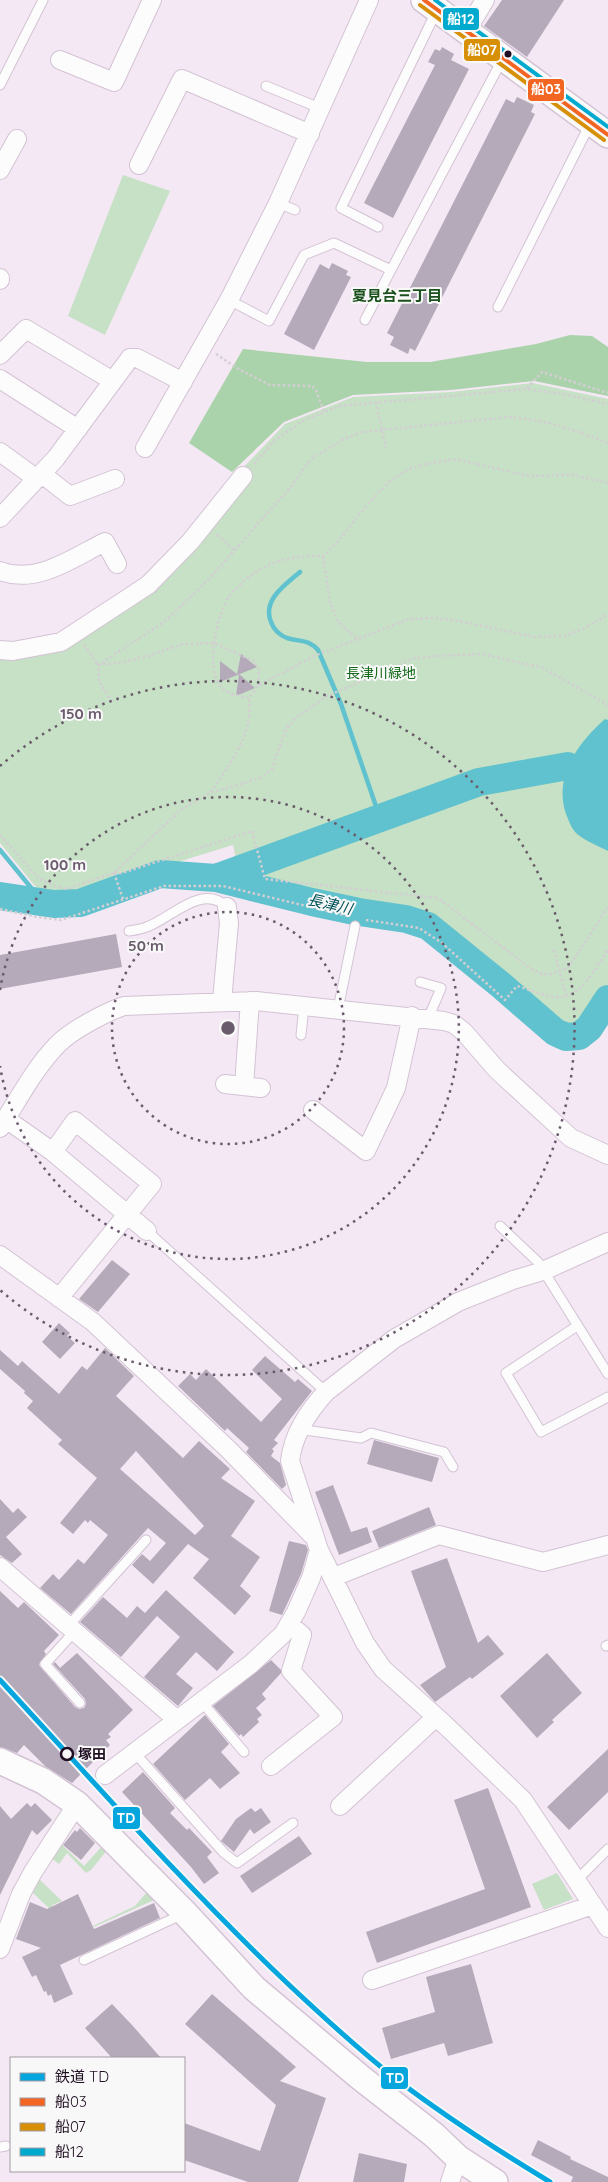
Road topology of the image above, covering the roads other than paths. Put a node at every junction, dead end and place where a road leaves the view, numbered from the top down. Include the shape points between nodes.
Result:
1 (43, 0) edge
2 (152, 0) edge
3 (369, 0) edge
4 (486, 0) edge
5 (431, 5) edge
6 (466, 31) junction
7 (503, 58) junction
8 (60, 60) dead end
9 (0, 84) edge
10 (266, 86) dead end
11 (322, 109) junction
12 (599, 129) edge
13 (310, 134) junction
14 (18, 139) dead end
15 (139, 165) dead end
16 (0, 170) edge
17 (278, 203) junction
18 (295, 210) dead end
19 (378, 227) dead end
20 (391, 270) junction
21 (229, 300) junction
22 (498, 307) dead end
23 (365, 320) dead end
24 (0, 354) edge
25 (0, 379) edge
26 (113, 380) junction
27 (183, 382) junction
28 (78, 429) junction
29 (146, 448) dead end
30 (0, 452) edge
31 (39, 476) junction
32 (243, 476) road end
33 (115, 479) dead end
34 (2, 511) edge
35 (116, 564) dead end
36 (0, 571) edge
37 (0, 650) edge
38 (227, 907) joint
39 (357, 923) road end
40 (129, 931) dead end
41 (420, 982) dead end
42 (222, 1001) junction
43 (250, 1001) junction
44 (304, 1006) junction
45 (338, 1009) junction
46 (420, 1017) junction
47 (300, 1035) dead end
48 (225, 1084) dead end
49 (313, 1110) dead end
50 (3, 1124) edge
51 (53, 1152) junction
52 (608, 1155) edge
53 (128, 1213) junction
54 (500, 1226) dead end
55 (147, 1231) joint
56 (607, 1244) edge
57 (0, 1255) edge
58 (543, 1271) junction
59 (59, 1298) junction
60 (577, 1326) junction
61 (608, 1374) edge
62 (326, 1392) junction
63 (608, 1397) edge
64 (298, 1430) junction
65 (453, 1467) dead end
66 (146, 1540) dead end
67 (317, 1544) junction
68 (608, 1545) edge
69 (0, 1567) edge
70 (334, 1577) junction
71 (289, 1624) junction
72 (72, 1629) junction
73 (201, 1701) junction
74 (80, 1704) dead end
75 (436, 1717) junction
76 (176, 1719) junction
77 (134, 1752) junction
78 (244, 1752) dead end
79 (0, 1761) edge
80 (271, 1766) dead end
81 (105, 1775) dead end
82 (77, 1804) junction
83 (340, 1806) dead end
84 (293, 1823) dead end
85 (608, 1849) edge
86 (576, 1880) junction
87 (593, 1905) junction
88 (185, 1913) junction
89 (608, 1928) edge
90 (0, 1949) edge
91 (84, 1960) dead end
92 (372, 1980) dead end
93 (458, 2158) junction
94 (450, 2182) edge
95 (495, 2182) edge

1 - 9 lane
2 - 8 street via 114,82
3 - 11 street
4 - 6 street
5 - 6 street
5 - 19 lane via 341,208
6 - 7 street
7 - 12 street
7 - 20 lane
10 - 11 lane
11 - 13 street
12 - 22 lane
13 - 15 street via 182,79
13 - 17 street
14 - 16 street
17 - 18 lane
17 - 21 street
20 - 21 lane via 334,243 304,255 269,321
20 - 23 lane
21 - 27 street
24 - 26 street via 26,329
25 - 28 street
26 - 27 street via 130,358 137,358
26 - 28 street
27 - 29 street
28 - 31 street
30 - 31 street
31 - 33 street via 70,496
31 - 34 street
32 - 37 street via 190,542 148,585 61,642 13,651
35 - 36 street via 105,542 42,573 24,576
38 - 40 lane via 222,901 192,901 153,924
38 - 42 street via 229,923
39 - 45 lane
41 - 46 lane via 441,988
42 - 43 street
42 - 50 street via 124,1006 111,1010 58,1043
43 - 44 street
43 - 48 street via 252,1087
44 - 45 street
44 - 47 lane
45 - 46 street
46 - 49 street via 396,1088 366,1151
46 - 52 street via 454,1024 497,1070 571,1138
50 - 51 street
51 - 53 street
51 - 53 street via 75,1120 152,1184
53 - 55 street
53 - 59 street
54 - 58 lane via 538,1262
55 - 62 lane
56 - 58 street
57 - 59 street
58 - 60 lane
58 - 62 street via 458,1302 394,1339
59 - 67 street via 93,1322 230,1450
60 - 61 lane
60 - 63 lane via 506,1373 540,1432
62 - 64 street
64 - 65 lane via 361,1438 371,1433 444,1452
64 - 67 street via 290,1461
66 - 72 lane
67 - 70 street
67 - 71 street via 311,1578
68 - 70 street via 543,1562 440,1535
69 - 72 street
70 - 75 street via 355,1626 383,1669
71 - 73 street via 283,1634 251,1664
71 - 80 street via 302,1635 290,1672 333,1717
72 - 74 lane via 45,1664
72 - 76 street
73 - 76 street
73 - 78 lane
75 - 83 street
75 - 86 street via 523,1800
76 - 77 street
77 - 81 street
77 - 84 lane via 224,1853 237,1863
79 - 82 street via 43,1781
82 - 88 street
82 - 90 street via 29,1880
85 - 86 lane
86 - 87 street
87 - 89 street
87 - 92 street
88 - 91 lane
88 - 93 street via 254,1988
93 - 94 street
93 - 95 street

